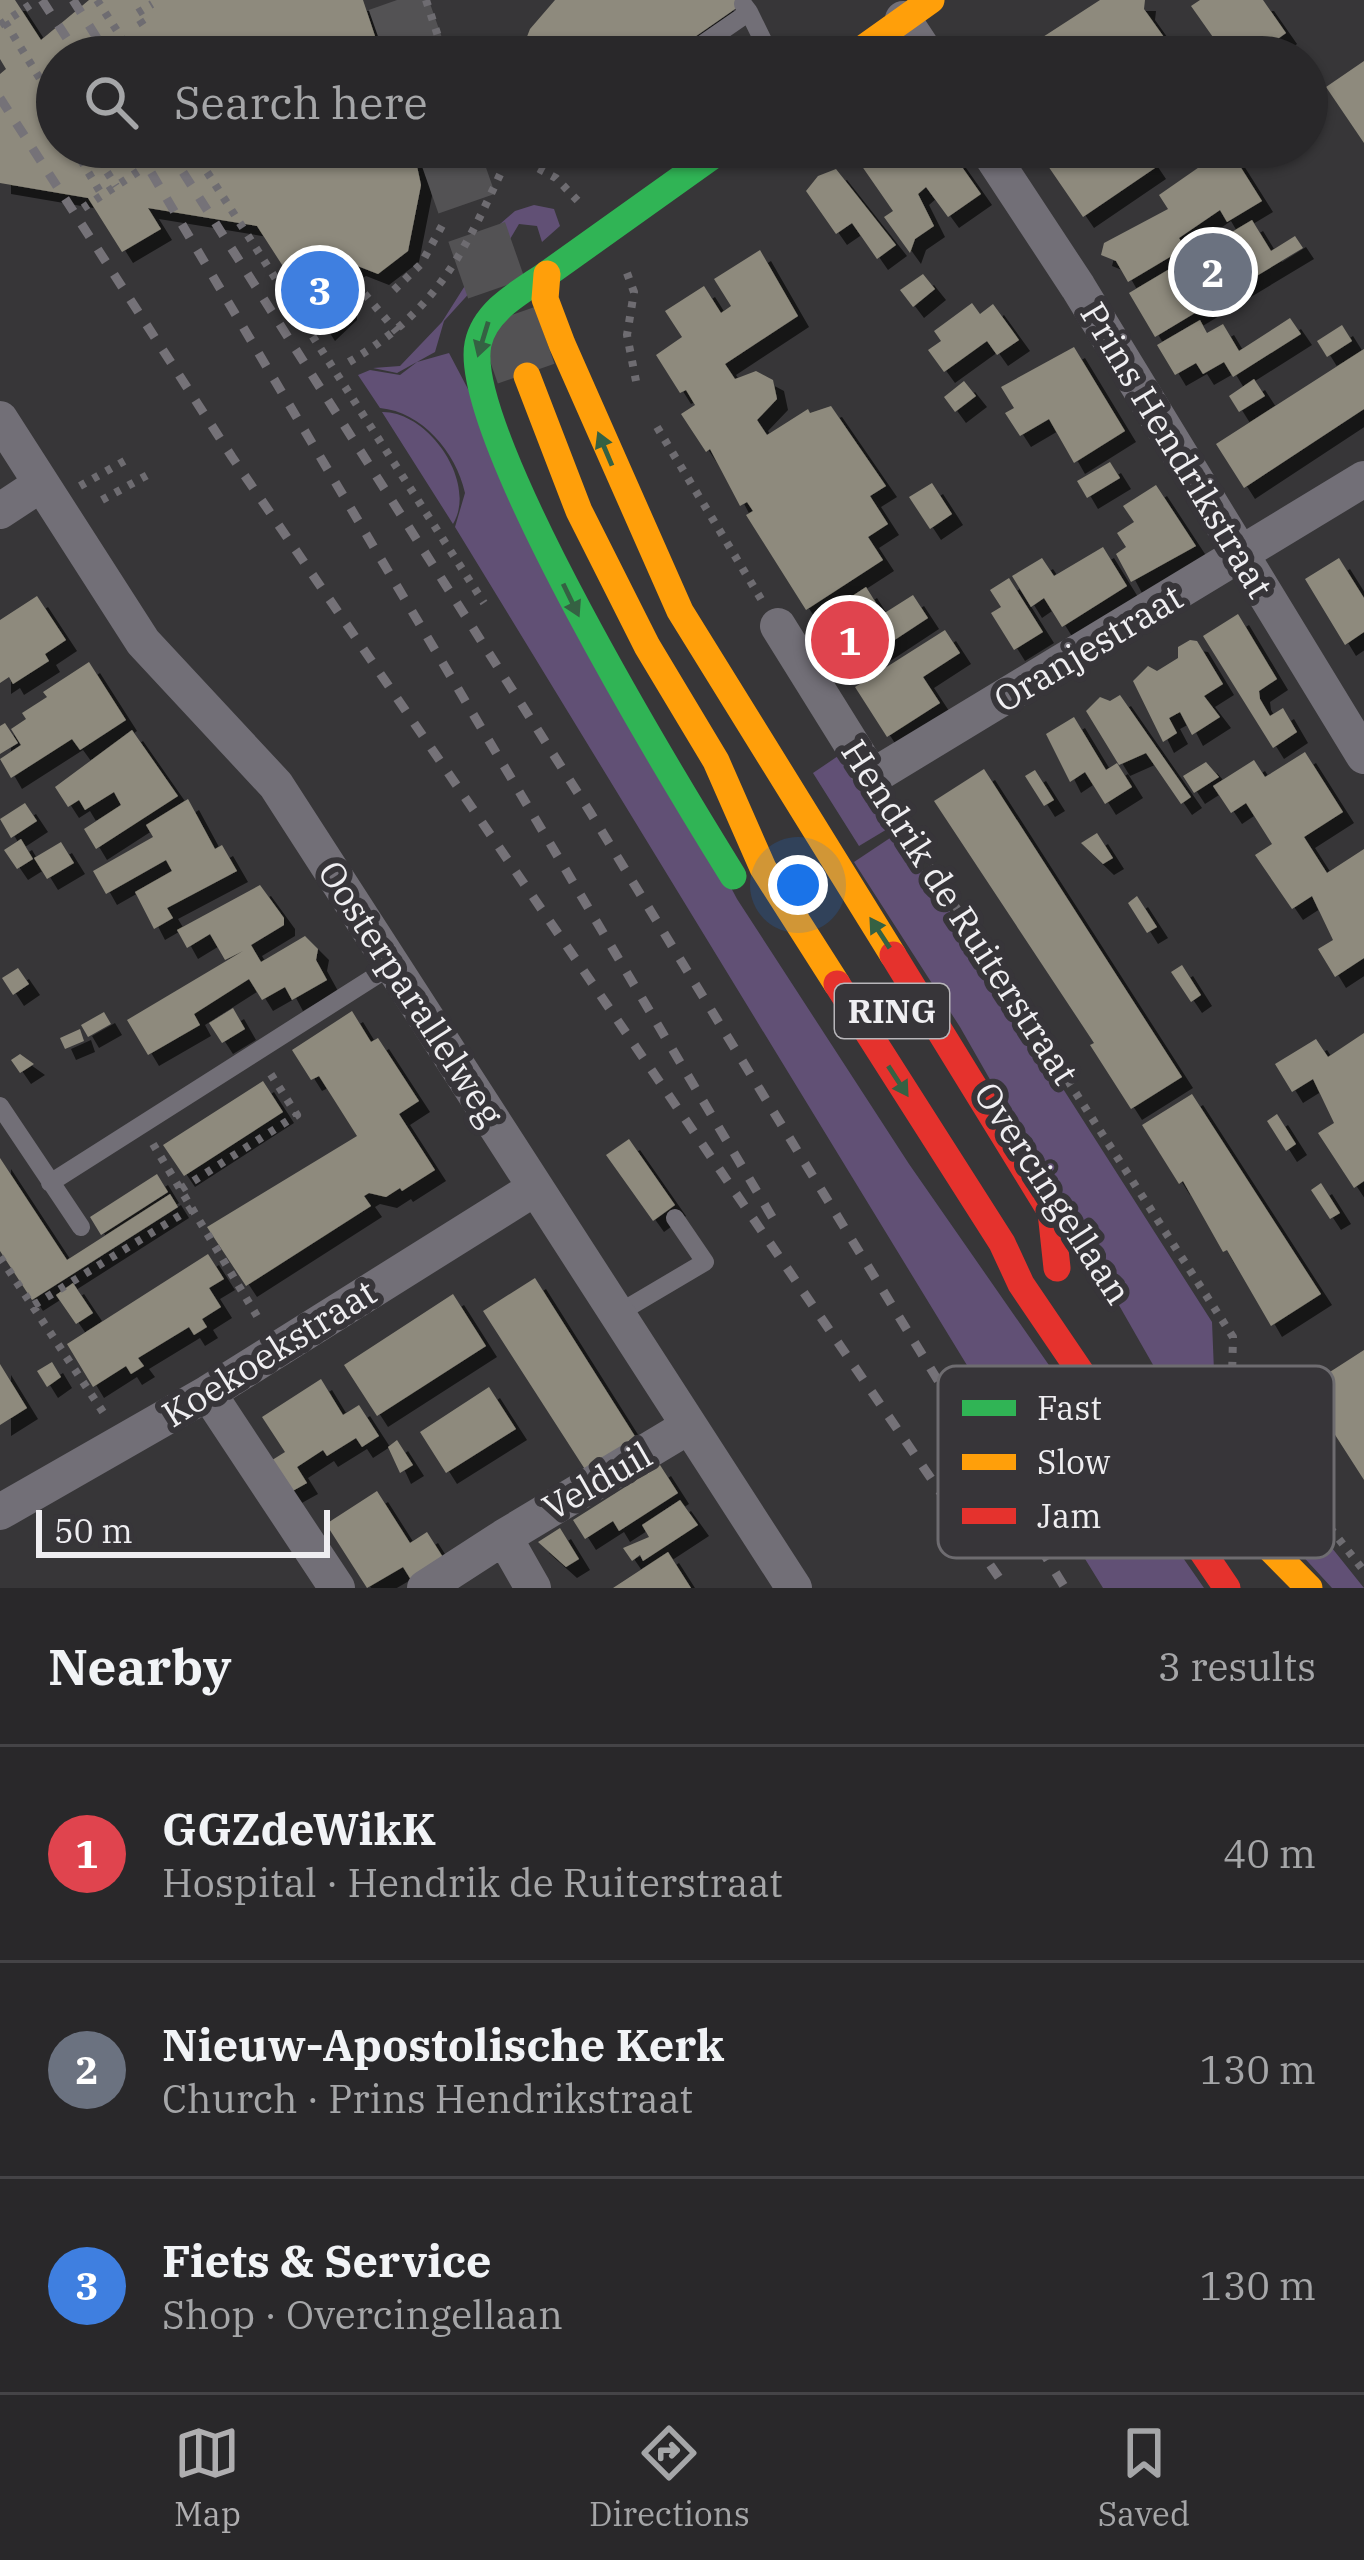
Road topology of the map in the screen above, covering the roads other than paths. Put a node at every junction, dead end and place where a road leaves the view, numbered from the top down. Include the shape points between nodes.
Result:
1 (917, 9) edge
2 (711, 36) edge
3 (760, 36) edge
4 (880, 36) edge
5 (696, 168) edge
6 (999, 168) edge
7 (547, 274) junction
8 (527, 376) tunnel mouth
9 (0, 419) edge
10 (1364, 478) edge
11 (41, 484) junction
12 (0, 511) edge
13 (1240, 555) junction
14 (778, 626) road end
15 (1364, 756) edge
16 (716, 761) junction
17 (872, 777) joint
18 (789, 851) dead end
19 (752, 905) dead end
20 (790, 964) dead end
21 (393, 965) junction
22 (916, 1048) dead end
23 (0, 1106) edge
24 (50, 1183) junction
25 (535, 1188) junction
26 (675, 1218) dead end
27 (81, 1227) dead end
28 (1021, 1284) junction
29 (617, 1314) junction
30 (1114, 1355) dead end
31 (1077, 1366) edge
32 (1122, 1366) edge
33 (208, 1393) junction
34 (689, 1426) junction
35 (0, 1512) edge
36 (504, 1537) junction
37 (1207, 1558) edge
38 (1279, 1558) edge
39 (337, 1588) edge
40 (425, 1588) edge
41 (533, 1588) edge
42 (794, 1588) edge
43 (1227, 1588) edge
44 (1309, 1588) edge

1 - 4 main road
2 - 3 lane via 746,8
5 - 7 main road
6 - 13 street, Prins Hendrikstraat
7 -> 19 main road via 486,322 477,372 578,615
22 -> 7 main road, Overcingellaan / RING via 1063,1276 1052,1212 680,611 562,344 545,299
8 - 16 main road, Overcingellaan / RING via 611,577
9 - 11 street, Oosterparallelweg
10 - 13 street, Oranjestraat
11 - 12 street
11 - 21 street, Oosterparallelweg via 143,642 276,785
13 - 15 street, Prins Hendrikstraat
13 - 17 street, Oranjestraat
14 - 17 street, Hendrik de Ruiterstraat
16 - 18 main road, Overcingellaan / RING
16 -> 28 main road, Overcingellaan / RING via 763,868
20 - 28 main road via 948,1204 982,1251
21 - 24 lane
21 - 25 street, Oosterparallelweg
23 - 24 lane
24 - 27 lane
25 - 29 street, Oosterparallelweg
25 - 33 street, Koekoekstraat
26 - 29 lane via 704,1262
28 - 31 main road, Overcingellaan / RING
29 - 34 street, Oosterparallelweg
30 - 32 main road, Overcingellaan
33 - 35 street, Koekoekstraat
33 - 39 street
34 - 36 street, Velduil
34 - 42 street, Oosterparallelweg
36 - 40 street, Velduil
36 - 41 street, Velduil
37 - 43 main road, Overcingellaan / RING
38 - 44 main road, Overcingellaan

